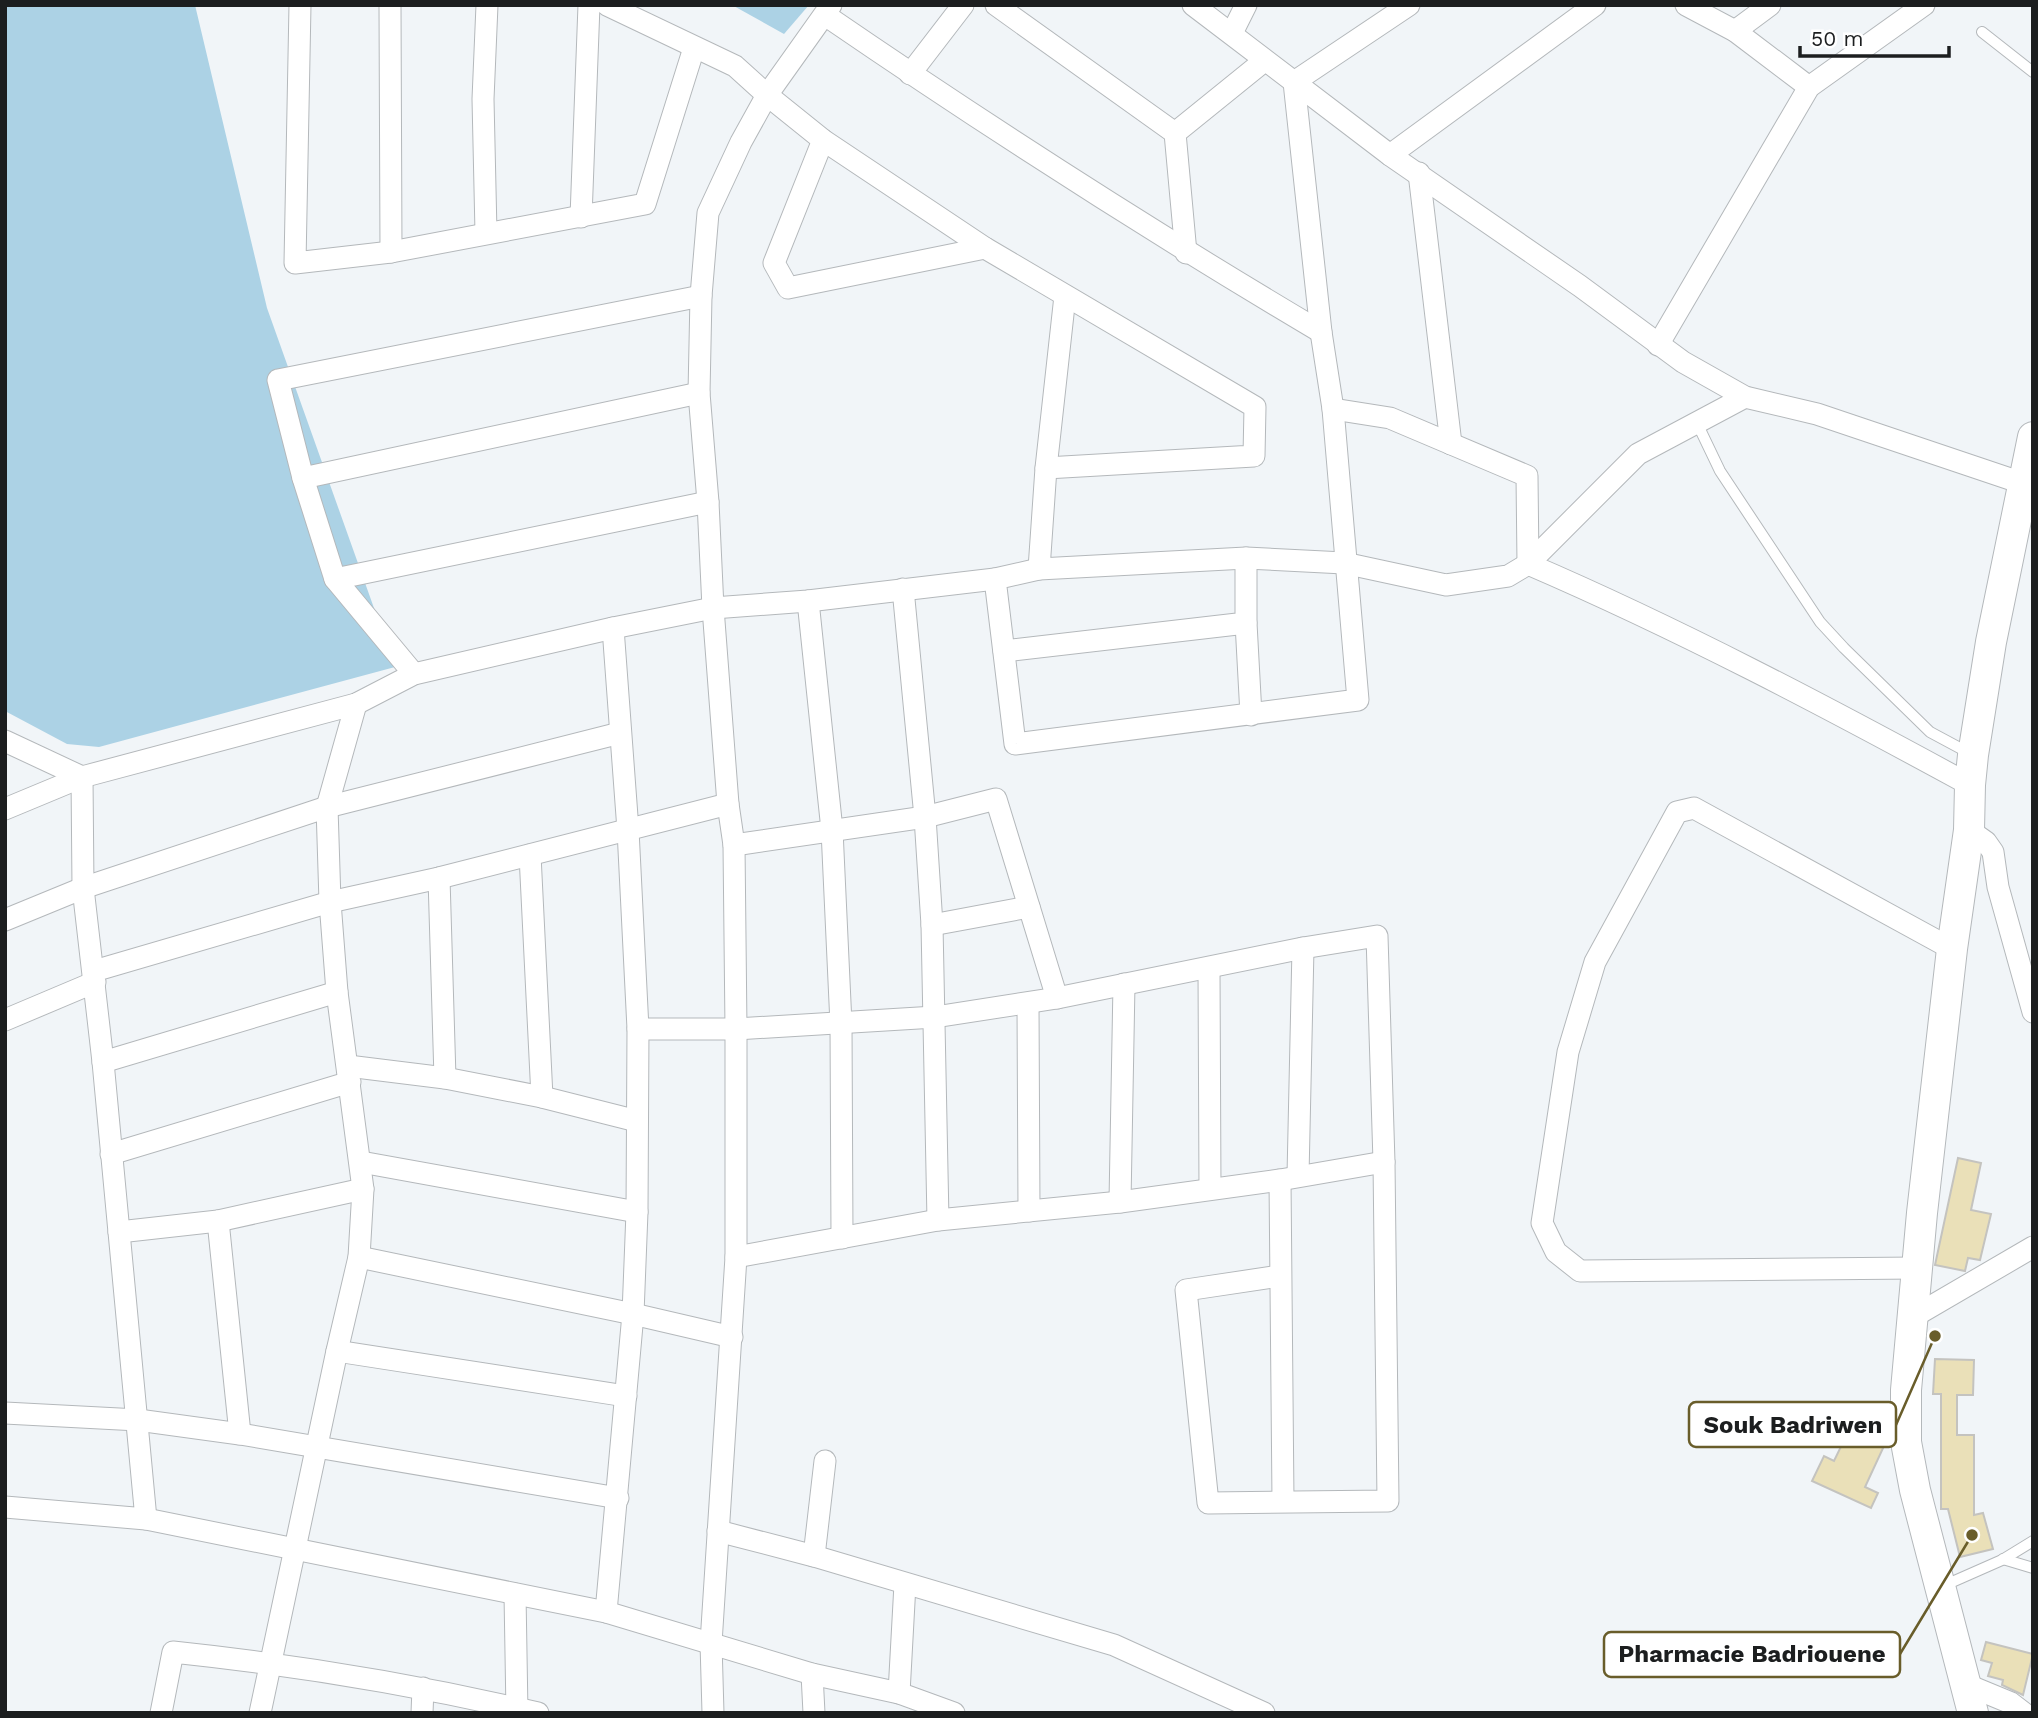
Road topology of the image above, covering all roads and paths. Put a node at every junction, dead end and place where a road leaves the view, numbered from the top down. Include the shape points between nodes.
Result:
1 (300, 5) edge
2 (390, 5) edge
3 (487, 5) edge
4 (589, 5) edge
5 (607, 5) edge
6 (962, 5) edge
7 (996, 5) edge
8 (1193, 5) edge
9 (1246, 5) edge
10 (1409, 5) edge
11 (1595, 5) edge
12 (1686, 5) edge
13 (1770, 5) edge
14 (1917, 7) edge
15 (828, 10) edge
16 (1735, 31) junction
17 (1232, 33) junction
18 (1982, 33) dead end
19 (694, 48) junction
20 (1264, 61) junction
21 (2033, 72) edge
22 (910, 74) junction
23 (1294, 82) junction
24 (1810, 87) junction
25 (767, 95) junction
26 (1175, 133) junction
27 (823, 140) junction
28 (1390, 155) junction
29 (1419, 173) junction
30 (581, 217) junction
31 (486, 233) junction
32 (985, 248) junction
33 (391, 252) junction
34 (1186, 253) junction
35 (701, 296) junction
36 (1065, 296) junction
37 (1321, 332) junction
38 (1658, 345) junction
39 (699, 393) junction
40 (1745, 397) junction
41 (1332, 409) junction
42 (1697, 422) junction
43 (2033, 438) edge
44 (1451, 444) junction
45 (1046, 468) junction
46 (303, 478) junction
47 (2022, 483) junction
48 (708, 502) junction
49 (2024, 516) edge
50 (1246, 558) junction
51 (1344, 563) junction
52 (1528, 564) junction
53 (1039, 569) junction
54 (335, 579) junction
55 (995, 579) junction
56 (903, 589) junction
57 (808, 601) junction
58 (713, 608) junction
59 (1246, 623) junction
60 (613, 628) junction
61 (1004, 651) junction
62 (414, 674) junction
63 (356, 704) junction
64 (1251, 715) junction
65 (620, 733) junction
66 (5, 741) edge
67 (1973, 755) junction
68 (82, 777) junction
69 (1970, 785) junction
70 (728, 804) junction
71 (327, 807) junction
72 (5, 809) edge
73 (925, 817) junction
74 (628, 830) junction
75 (832, 830) junction
76 (1969, 830) junction
77 (734, 845) junction
78 (530, 855) junction
79 (439, 878) junction
80 (83, 888) junction
81 (330, 902) junction
82 (1029, 907) junction
83 (5, 920) edge
84 (932, 925) junction
85 (1304, 948) junction
86 (1952, 949) junction
87 (1209, 969) junction
88 (94, 976) junction
89 (1124, 984) junction
90 (337, 992) junction
91 (1057, 998) junction
92 (1028, 1004) junction
93 (2033, 1012) edge
94 (935, 1017) junction
95 (5, 1020) edge
96 (841, 1024) junction
97 (638, 1029) junction
98 (736, 1029) junction
99 (103, 1062) junction
100 (349, 1074) junction
101 (445, 1078) junction
102 (542, 1097) junction
103 (636, 1121) junction
104 (111, 1154) junction
105 (361, 1162) junction
106 (1384, 1162) junction
107 (1289, 1178) junction
108 (363, 1189) junction
109 (1210, 1189) junction
110 (1120, 1202) junction
111 (1029, 1211) junction
112 (637, 1212) junction
113 (938, 1220) junction
114 (218, 1221) junction
115 (119, 1232) junction
116 (842, 1238) junction
117 (2033, 1247) edge
118 (359, 1257) junction
119 (736, 1257) junction
120 (1917, 1268) junction
121 (1280, 1276) junction
122 (633, 1314) junction
123 (1913, 1317) junction
124 (733, 1337) junction
125 (337, 1351) junction
126 (626, 1396) junction
127 (5, 1413) edge
128 (138, 1420) junction
129 (240, 1434) junction
130 (317, 1447) junction
131 (825, 1461) dead end
132 (618, 1498) junction
133 (1283, 1501) junction
134 (5, 1507) edge
135 (146, 1520) junction
136 (718, 1531) junction
137 (2033, 1541) edge
138 (296, 1549) junction
139 (814, 1556) junction
140 (2003, 1559) junction
141 (2033, 1568) edge
142 (905, 1584) junction
143 (1940, 1588) junction
144 (515, 1594) junction
145 (606, 1612) junction
146 (711, 1643) junction
147 (271, 1662) junction
148 (812, 1674) junction
149 (1965, 1684) junction
150 (423, 1688) junction
151 (899, 1693) junction
152 (517, 1710) edge
153 (161, 1713) edge
154 (260, 1713) edge
155 (422, 1713) edge
156 (538, 1713) edge
157 (713, 1713) edge
158 (814, 1713) edge
159 (954, 1713) edge
160 (1264, 1713) edge
161 (1973, 1713) edge
162 (2024, 1713) edge

1 - 33 street via 295,263
2 - 33 street
3 - 31 street via 483,99
4 - 30 street
5 - 19 street
6 - 22 street
7 - 26 street
8 - 17 street
9 - 17 street
10 - 23 street
11 - 28 street
12 - 16 street
13 - 16 street
14 - 24 street
15 - 22 street
15 - 25 street
16 - 24 street
17 - 20 street
18 - 21 lane
19 - 25 street via 734,66
19 - 30 street via 645,204
20 - 23 street
20 - 26 street
22 - 34 street
23 - 28 street
23 - 37 street
24 - 38 street
25 - 27 street
25 - 35 street via 708,214
26 - 34 street
27 - 32 street
27 - 32 street via 774,263 788,288
28 - 29 street
29 - 38 street
29 - 44 street
30 - 31 street
31 - 33 street
32 - 36 street
34 - 37 street
35 - 39 street
35 - 46 street via 278,380
36 - 45 street
36 - 45 street via 1255,407 1254,456
37 - 41 street
38 - 40 street
39 - 46 street
39 - 48 street
40 - 42 street
40 - 47 street via 1817,414
41 - 44 street via 1390,418
41 - 51 street
42 - 52 street via 1638,454
42 - 67 lane via 1720,471 1820,622 1930,732
43 - 47 street
44 - 52 street via 1527,476
45 - 53 street
46 - 54 street
47 - 49 street
48 - 54 street
48 - 58 street
49 - 67 street via 1991,642
50 - 51 street
50 - 53 street
50 - 59 street
51 - 52 street via 1446,585 1508,576
51 - 64 street via 1358,700
52 - 69 street via 1616,602
53 - 55 street
54 - 62 street
55 - 56 street
55 - 61 street
56 - 57 street
56 - 73 street
57 - 58 street
57 - 75 street
58 - 60 street
58 - 70 street
59 - 61 street
59 - 64 street
60 - 62 street
60 - 65 street
61 - 64 street via 1015,744
62 - 63 street
63 - 68 street
63 - 71 street
65 - 71 street
65 - 74 street
66 - 68 street
67 - 69 street
68 - 72 street
68 - 80 street
69 - 76 street
70 - 74 street
70 - 77 street
71 - 80 street
71 - 81 street
73 - 75 street
73 - 82 street via 996,799
73 - 84 street
74 - 78 street
74 - 97 street
75 - 77 street
75 - 96 street
76 - 86 street
76 - 93 street via 1993,852 1998,887
77 - 98 street
78 - 79 street
78 - 102 street
79 - 81 street
79 - 101 street
80 - 83 street
80 - 88 street
81 - 88 street
81 - 90 street
82 - 84 street
82 - 91 street
84 - 94 street
85 - 87 street
85 - 106 street via 1377,936
85 - 107 street
86 - 120 street
86 - 120 street via 1694,808 1677,812 1595,962 1568,1052 1542,1223 1556,1252 1580,1271
87 - 89 street
87 - 109 street
88 - 95 street
88 - 99 street
89 - 91 street
89 - 110 street
90 - 99 street
90 - 100 street
91 - 92 street
92 - 94 street
92 - 111 street
94 - 96 street
94 - 113 street
96 - 98 street
96 - 116 street
97 - 98 street
97 - 103 street
98 - 119 street
99 - 104 street
100 - 101 street
100 - 104 street
100 - 105 street
101 - 102 street
102 - 103 street
103 - 112 street
104 - 115 street
105 - 108 street
105 - 112 street
106 - 107 street
106 - 133 street via 1388,1501
107 - 109 street
107 - 121 street
108 - 114 street
108 - 118 street
109 - 110 street
110 - 111 street
111 - 113 street
112 - 122 street
113 - 116 street
114 - 115 street
114 - 129 street
115 - 128 street
116 - 119 street
117 - 123 street
118 - 122 street
118 - 125 street
119 - 124 street
120 - 123 street
121 - 133 street
121 - 133 street via 1186,1290 1208,1503
122 - 124 street
122 - 126 street
123 - 143 street via 1906,1442
124 - 136 street
125 - 126 street
125 - 130 street
126 - 132 street
127 - 128 street
128 - 129 street
128 - 135 street
129 - 130 street
130 - 132 street
130 - 138 street
131 - 139 street
132 - 145 street
134 - 135 street
135 - 138 street
136 - 139 street
136 - 146 street
137 - 140 lane
138 - 144 street
138 - 147 street
139 - 142 street
140 - 141 lane
140 - 143 lane
142 - 151 street
142 - 160 street via 1114,1645
143 - 149 street
144 - 145 street
144 - 152 street
145 - 146 street
146 - 148 street
146 - 157 street
147 - 150 street
147 - 153 street via 173,1652
147 - 154 street
148 - 151 street
148 - 158 street
149 - 161 street
149 - 162 street
150 - 152 street
150 - 155 street
151 - 159 street
152 - 156 street

